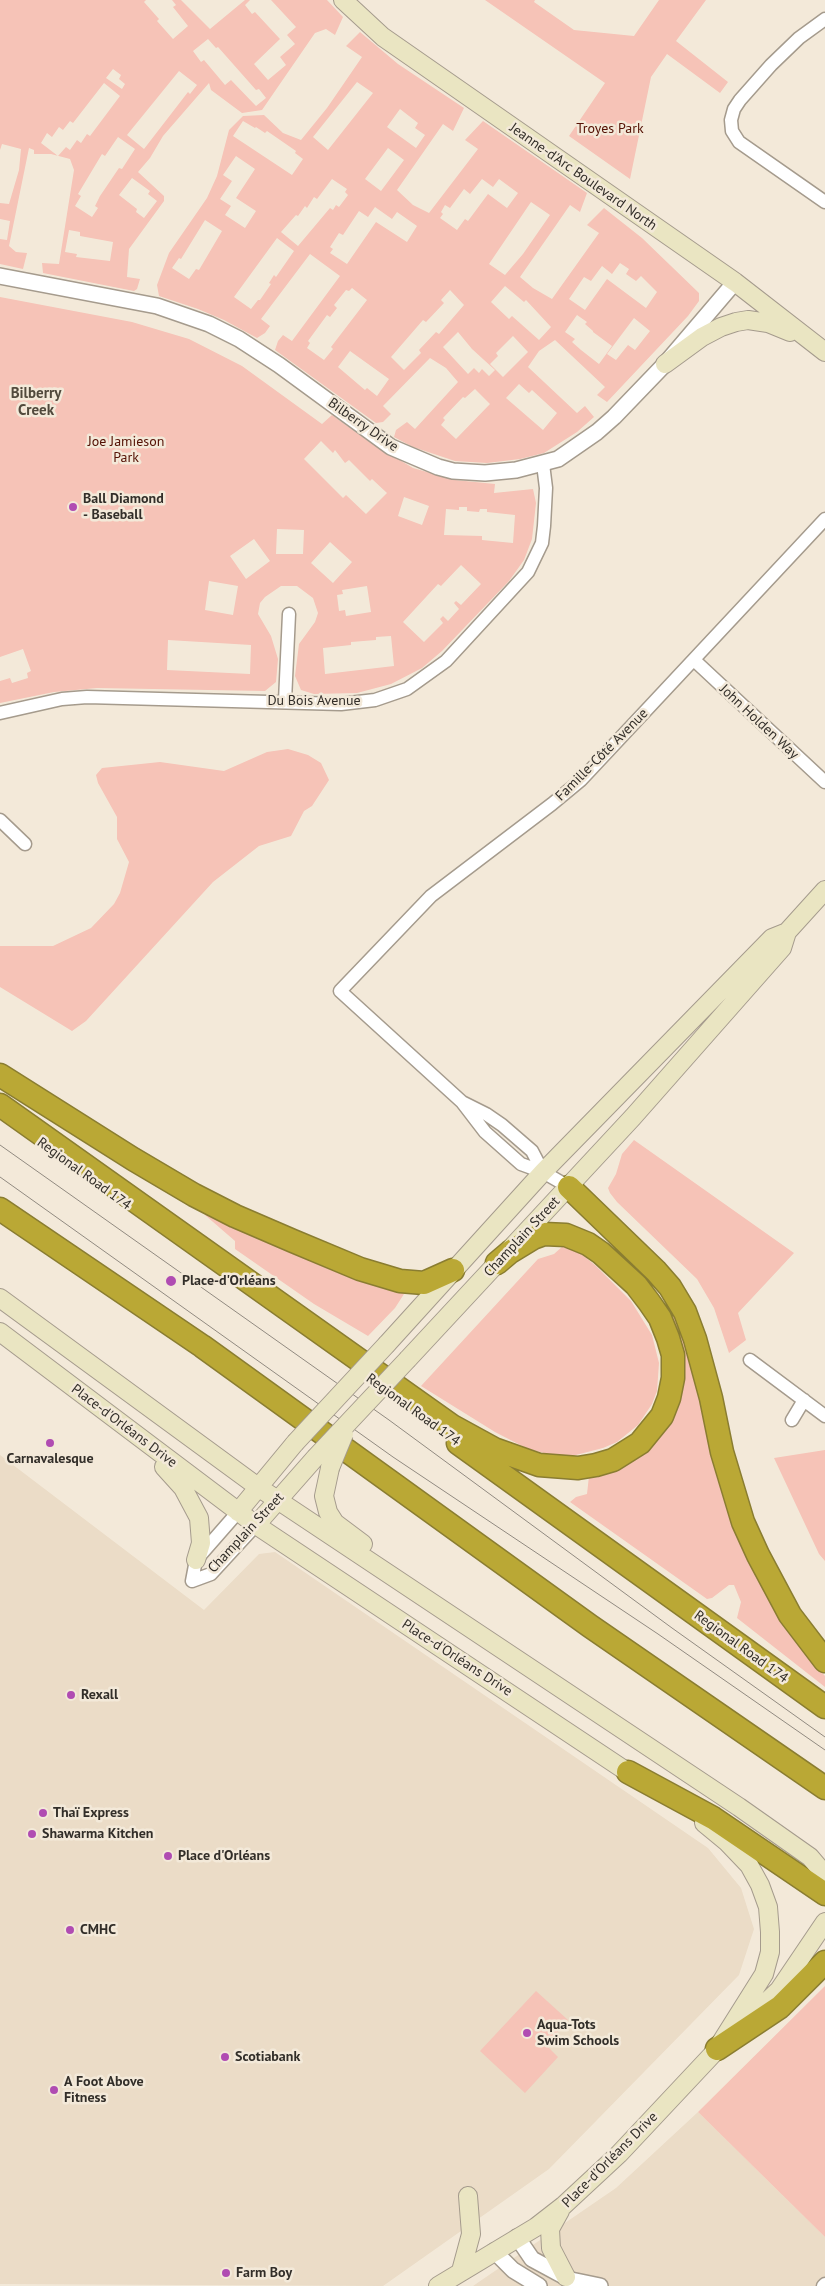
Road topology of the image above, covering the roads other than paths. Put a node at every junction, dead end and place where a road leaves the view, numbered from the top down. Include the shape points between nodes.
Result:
1 (343, 0) edge
2 (825, 19) edge
3 (825, 202) edge
4 (0, 276) edge
5 (735, 282) junction
6 (821, 348) edge
7 (665, 364) junction
8 (543, 464) junction
9 (825, 519) edge
10 (289, 614) dead end
11 (694, 660) junction
12 (284, 701) junction
13 (0, 713) edge
14 (825, 782) edge
15 (0, 820) edge
16 (25, 844) dead end
17 (825, 890) edge
18 (787, 932) junction
19 (0, 1075) edge
20 (0, 1105) edge
21 (0, 1114) edge
22 (544, 1172) junction
23 (569, 1187) junction
24 (0, 1209) edge
25 (497, 1263) junction
26 (454, 1270) junction
27 (0, 1298) edge
28 (0, 1332) edge
29 (750, 1360) dead end
30 (804, 1400) junction
31 (825, 1416) edge
32 (111, 1417) junction
33 (792, 1420) dead end
34 (349, 1422) junction
35 (258, 1487) junction
36 (277, 1500) junction
37 (238, 1512) junction
38 (256, 1525) junction
39 (196, 1560) junction
40 (456, 1620) junction
41 (825, 1662) edge
42 (825, 1707) edge
43 (628, 1772) junction
44 (825, 1788) edge
45 (825, 1879) edge
46 (825, 1894) edge
47 (825, 1922) edge
48 (825, 1962) edge
49 (717, 2048) junction
50 (468, 2196) dead end
51 (563, 2206) junction
52 (517, 2237) junction
53 (494, 2251) junction
54 (461, 2271) junction
55 (566, 2277) junction
56 (438, 2286) edge
57 (539, 2286) edge
58 (600, 2286) edge

1 - 5 main road, Jeanne-d'Arc Boulevard North via 383,37
2 - 3 street via 771,65 740,100 731,120 732,131 739,142
4 - 8 street, Bilberry Drive via 157,306 225,331 279,365 391,447 422,461 453,471 477,473
5 - 6 main road, Jeanne-d'Arc Boulevard North
5 - 7 street, Bilberry Drive
6 - 7 main road via 768,323 748,320 721,327
7 - 8 street, Bilberry Drive via 597,432 558,459
8 - 12 street, Du Bois Avenue via 546,488 544,526 535,560 520,582 446,662 407,689 375,700 341,704
9 - 11 street, Famille-Côté Avenue
10 - 12 street
11 - 14 street, John Holden Way
11 - 22 street, Famille-Côté Avenue via 574,786 431,896 340,991 462,1102 486,1114 532,1151
12 - 13 street, Du Bois Avenue via 87,697 62,699
15 - 16 street
17 - 18 main road, Champlain Street
18 - 22 main road, Champlain Street via 772,938
18 - 23 main road, Champlain Street via 782,948
19 - 26 highway via 133,1159 235,1216 360,1269 400,1281 424,1283
20 - 25 highway via 452,1426 494,1449 539,1465 578,1468 612,1460 640,1443 662,1416 673,1378 673,1355 668,1338 649,1302 624,1273 578,1238 544,1234 510,1252
21 - 42 highway, Regional Road 174
22 - 23 street
22 - 26 main road, Champlain Street
23 - 25 main road, Champlain Street
23 - 41 highway via 656,1271 685,1312 743,1522 790,1615
24 - 44 highway via 202,1346 582,1620
25 - 34 main road, Champlain Street, bridge
26 - 35 main road, Champlain Street, bridge
27 - 35 main road
28 - 32 main road, Place-d'Orléans Drive
29 - 30 street
30 - 31 street
30 - 33 street
32 - 37 main road, Place-d'Orléans Drive
32 - 39 main road via 171,1474 192,1502 201,1529
34 - 36 main road, Champlain Street, bridge
34 - 40 main road, bridge via 330,1468 324,1496 328,1512 335,1523
35 - 36 main road
35 - 37 main road, Champlain Street
36 - 38 main road, Champlain Street
36 - 40 main road
37 - 38 main road, Place-d'Orléans Drive
37 - 39 street, Champlain Street
38 - 39 street, Champlain Street via 211,1574 192,1581
38 - 43 main road, Place-d'Orléans Drive
40 - 45 main road via 802,1851 822,1871
43 - 46 highway via 713,1818
43 - 49 main road, Place-d'Orléans Drive via 727,1842 749,1865 768,1907 770,1952 764,1974
47 - 49 main road, Place-d'Orléans Drive via 779,1990
48 - 49 highway via 780,2007
49 - 51 main road, Place-d'Orléans Drive via 619,2154
50 - 54 main road via 471,2234
51 - 52 main road, Place-d'Orléans Drive
51 - 55 main road via 550,2229 551,2248
52 - 53 main road, Place-d'Orléans Drive
52 - 55 street via 532,2259
53 - 54 main road, Place-d'Orléans Drive
53 - 57 street via 513,2270
54 - 56 main road, Place-d'Orléans Drive
55 - 58 street

